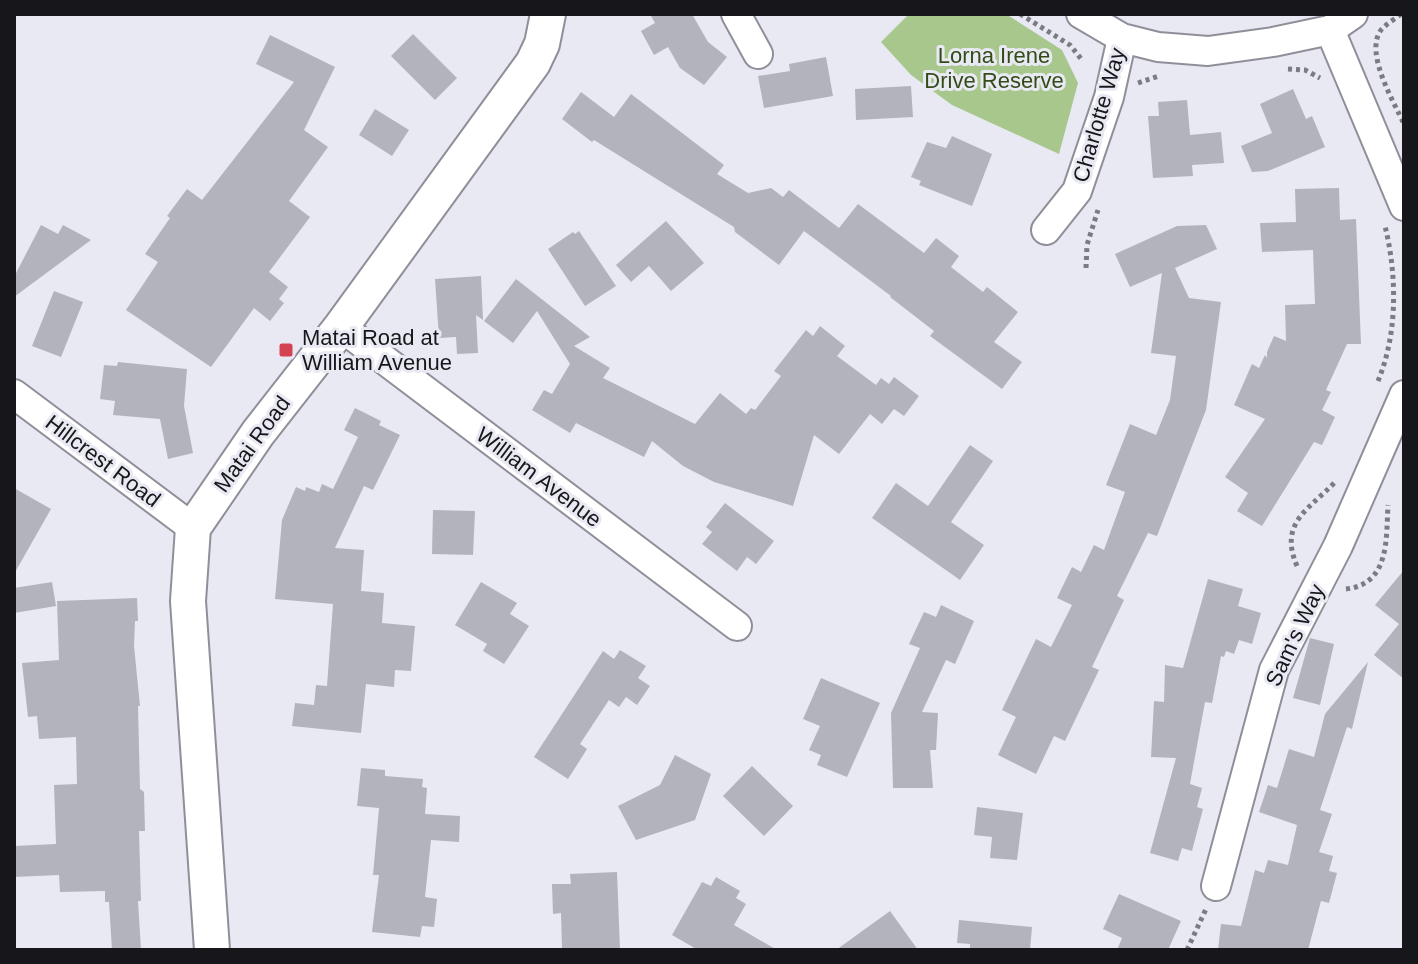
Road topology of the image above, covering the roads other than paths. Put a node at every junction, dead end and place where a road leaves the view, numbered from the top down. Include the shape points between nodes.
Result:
1 (548, 14) edge
2 (736, 14) edge
3 (1081, 14) edge
4 (1341, 22) edge
5 (1122, 38) junction
6 (758, 54) dead end
7 (1393, 210) edge
8 (1046, 230) dead end
9 (341, 327) junction
10 (14, 394) edge
11 (1404, 395) edge
12 (193, 528) junction
13 (737, 626) dead end
14 (1216, 886) road end
15 (212, 950) edge

1 - 9 street, Matai Road via 533,63
2 - 6 street
3 - 5 street
4 - 5 street via 1273,42 1208,51
4 - 7 street
5 - 8 street, Charlotte Way via 1109,97 1077,191
9 - 12 street, Matai Road
9 - 13 street, William Avenue
10 - 12 street, Hillcrest Road
11 - 14 street, Sam's Way via 1338,546 1274,670
12 - 15 street via 188,601

